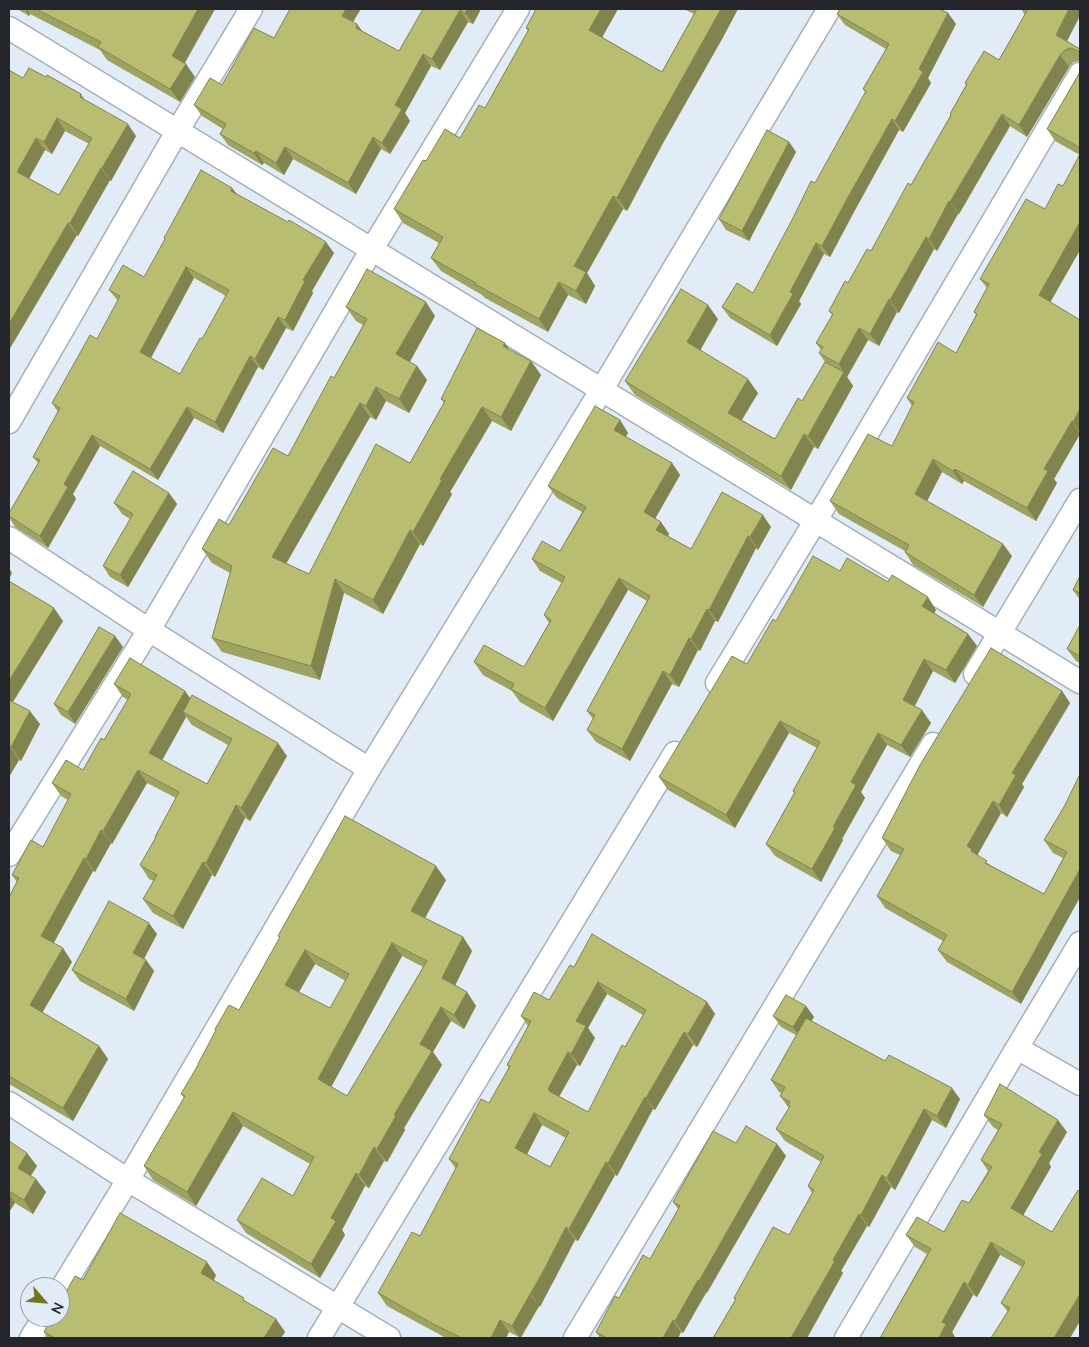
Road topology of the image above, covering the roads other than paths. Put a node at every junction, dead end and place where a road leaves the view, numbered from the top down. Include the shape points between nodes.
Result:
1 (251, 9) edge
2 (518, 9) edge
3 (830, 9) edge
4 (9, 28) edge
5 (1080, 74) edge
6 (178, 130) junction
7 (372, 249) junction
8 (602, 389) junction
9 (9, 422) edge
10 (1080, 500) edge
11 (816, 520) junction
12 (9, 538) edge
13 (149, 630) junction
14 (1000, 633) junction
15 (1080, 682) edge
16 (964, 693) edge
17 (708, 698) edge
18 (944, 726) edge
19 (688, 732) edge
20 (369, 769) junction
21 (9, 855) edge
22 (1080, 943) edge
23 (1017, 1048) junction
24 (1080, 1084) edge
25 (9, 1103) edge
26 (128, 1180) junction
27 (68, 1277) edge
28 (338, 1307) junction
29 (38, 1327) edge
30 (31, 1338) edge
31 (319, 1338) edge
32 (389, 1338) edge
33 (575, 1338) edge
34 (846, 1338) edge

1 - 6 street
2 - 7 street
3 - 8 street
4 - 6 street
5 - 11 street
6 - 7 street
6 - 9 street
7 - 8 street
7 - 13 street
8 - 11 street
8 - 20 street
10 - 14 street
11 - 14 street
11 - 17 street
12 - 13 street
13 - 20 street
13 - 21 street
14 - 15 street
14 - 16 street
18 - 33 street
19 - 28 street
20 - 26 street
22 - 23 street
23 - 24 street
23 - 34 street
25 - 26 street
26 - 27 street
26 - 28 street
28 - 31 street
28 - 32 street
29 - 30 street

